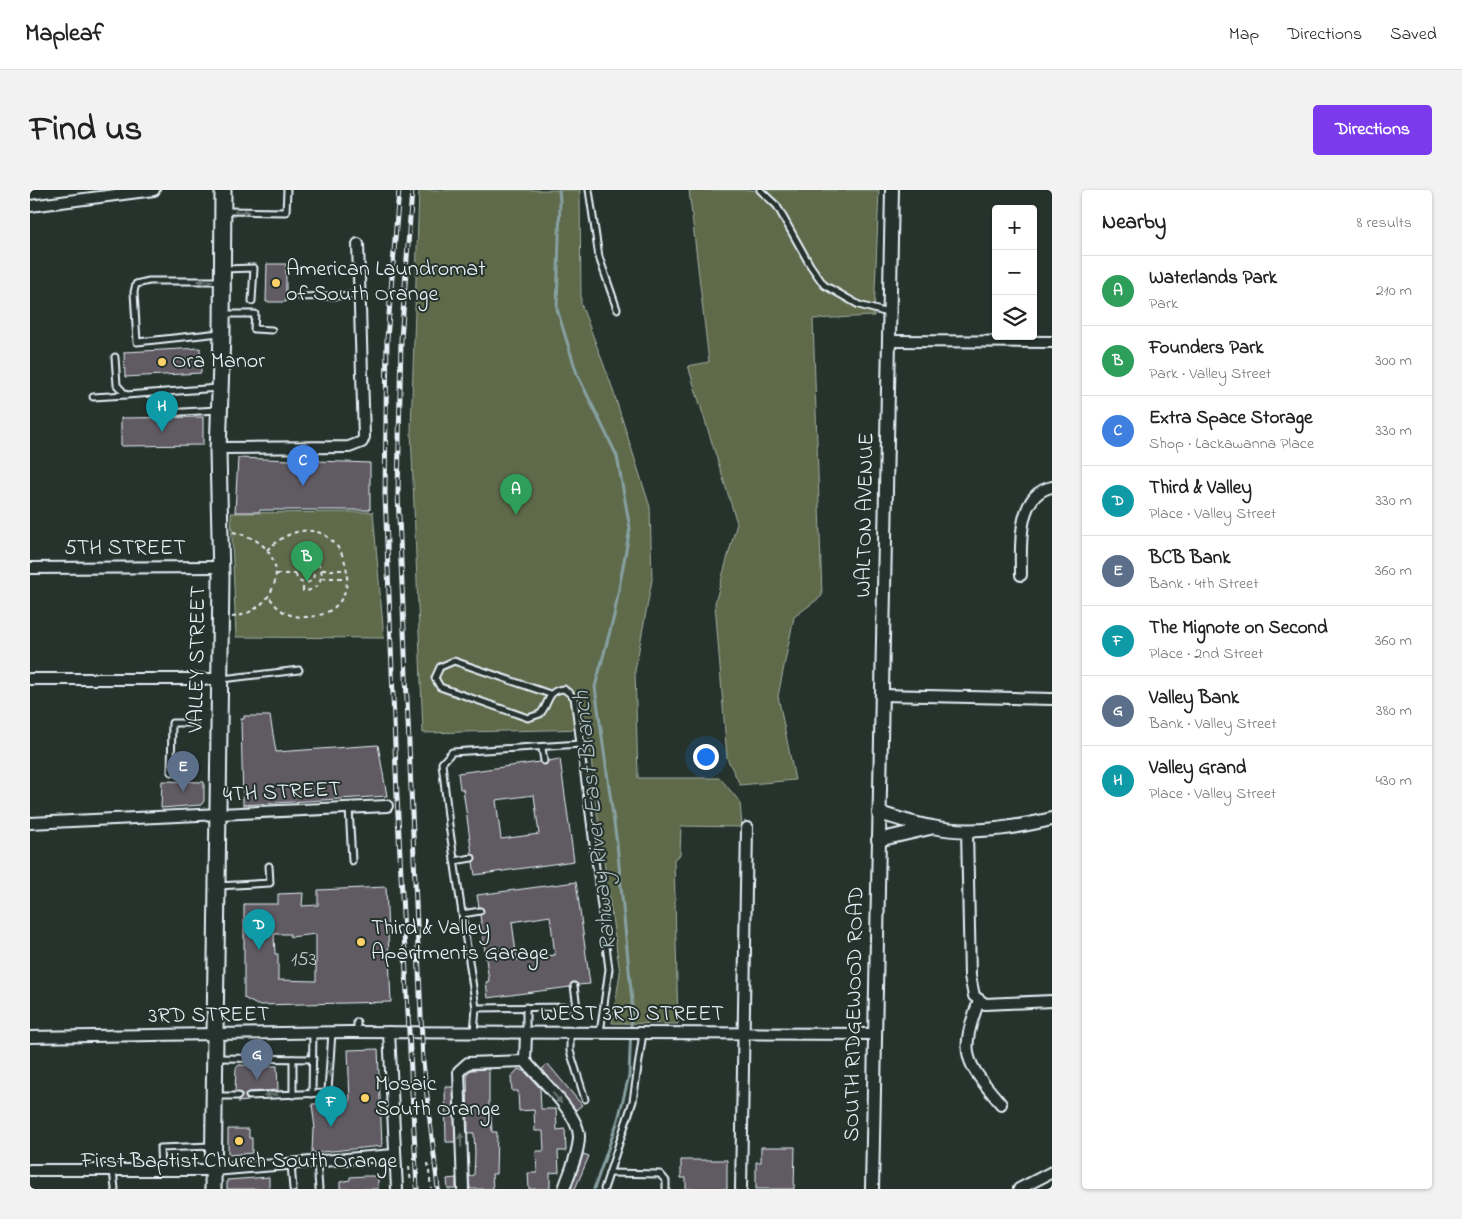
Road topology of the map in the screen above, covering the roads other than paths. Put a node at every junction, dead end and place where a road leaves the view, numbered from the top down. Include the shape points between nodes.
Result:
1 (154, 190) edge
2 (223, 190) edge
3 (287, 190) edge
4 (589, 190) edge
5 (760, 190) edge
6 (892, 190) edge
7 (30, 206) edge
8 (223, 211) junction
9 (358, 244) dead end
10 (222, 275) junction
11 (359, 295) junction
12 (301, 297) dead end
13 (252, 301) dead end
14 (617, 309) dead end
15 (889, 313) junction
16 (222, 314) junction
17 (272, 330) dead end
18 (222, 332) junction
19 (890, 341) junction
20 (1052, 342) edge
21 (115, 357) dead end
22 (221, 388) junction
23 (126, 395) junction
24 (93, 397) dead end
25 (220, 410) junction
26 (166, 413) dead end
27 (218, 448) junction
28 (1052, 488) edge
29 (221, 567) junction
30 (30, 568) edge
31 (1021, 576) dead end
32 (299, 670) dead end
33 (220, 679) junction
34 (30, 680) edge
35 (550, 694) junction
36 (882, 695) junction
37 (1052, 699) edge
38 (194, 723) dead end
39 (581, 744) junction
40 (542, 748) junction
41 (544, 761) dead end
42 (192, 773) dead end
43 (387, 806) dead end
44 (349, 808) junction
45 (879, 813) junction
46 (216, 816) junction
47 (1052, 819) edge
48 (30, 823) edge
49 (747, 828) dead end
50 (933, 828) junction
51 (967, 830) junction
52 (878, 840) junction
53 (472, 858) dead end
54 (352, 861) dead end
55 (454, 861) junction
56 (269, 866) dead end
57 (216, 886) junction
58 (480, 911) dead end
59 (462, 914) junction
60 (574, 986) dead end
61 (979, 1001) junction
62 (1052, 1001) edge
63 (526, 1007) junction
64 (476, 1008) junction
65 (313, 1032) junction
66 (332, 1032) junction
67 (389, 1032) junction
68 (474, 1032) junction
69 (570, 1033) junction
70 (600, 1033) junction
71 (643, 1033) junction
72 (742, 1033) junction
73 (526, 1034) junction
74 (875, 1034) junction
75 (215, 1035) junction
76 (30, 1037) edge
77 (214, 1058) junction
78 (312, 1058) junction
79 (293, 1059) junction
80 (525, 1061) junction
81 (312, 1094) junction
82 (293, 1095) junction
83 (214, 1096) junction
84 (238, 1096) dead end
85 (248, 1096) dead end
86 (585, 1099) dead end
87 (1001, 1104) dead end
88 (214, 1146) junction
89 (394, 1155) junction
90 (317, 1162) junction
91 (292, 1164) junction
92 (113, 1169) junction
93 (30, 1170) edge
94 (161, 1170) junction
95 (214, 1170) junction
96 (1052, 1172) edge
97 (609, 1173) junction
98 (115, 1189) edge
99 (213, 1189) edge
100 (293, 1189) edge
101 (319, 1189) edge
102 (397, 1189) edge
103 (463, 1189) edge
104 (564, 1189) edge
105 (604, 1189) edge
106 (666, 1189) edge
107 (741, 1189) edge
108 (872, 1189) edge
109 (1019, 1189) edge

1 - 7 street
2 - 8 main road, VALLEY STREET
8 -> 3 lane via 286,212
4 - 14 lane via 599,257
5 - 15 lane via 777,206 824,284 859,306
6 - 15 street, WALTON AVENUE
8 - 10 main road, VALLEY STREET
9 - 11 street
10 - 13 lane via 254,268
10 - 16 main road, VALLEY STREET
10 -> 18 lane via 188,281 149,281 136,284 134,292 137,342
11 - 12 lane
11 - 27 street via 362,442 349,446
15 - 19 street, WALTON AVENUE
16 - 17 lane via 255,314 254,329
16 - 18 main road, VALLEY STREET
18 - 22 main road, VALLEY STREET
19 - 20 street
19 - 36 street, WALTON AVENUE
21 - 23 lane via 117,385
22 - 23 lane
22 - 25 main road, VALLEY STREET
23 - 24 lane
25 - 26 lane
25 - 27 main road, VALLEY STREET
27 - 29 main road, VALLEY STREET
28 - 31 street via 1038,495 1026,511 1022,524
29 - 30 street, 5TH STREET
29 - 33 main road, VALLEY STREET
32 - 33 lane
33 - 34 street
33 - 46 main road, VALLEY STREET
35 - 35 lane via 543,711 537,717 528,718 440,687 435,678 440,667 454,662
35 - 39 lane via 564,689 574,697
36 - 37 street
36 - 45 street, WALTON AVENUE
38 - 42 lane via 172,723 171,772
39 - 40 lane
39 - 70 lane via 608,969
40 - 41 lane
40 - 55 lane via 452,752 442,763
43 - 44 street, 4TH STREET
44 - 46 street, 4TH STREET
44 - 54 lane
45 - 50 street
45 - 52 street, WALTON AVENUE
46 - 48 street, 4TH STREET
46 - 57 main road, VALLEY STREET
47 - 51 street via 1003,829
49 - 72 street
50 - 51 street
50 - 52 street
51 - 61 street via 970,976 974,996
52 - 74 street, SOUTH RIDGEWOOD ROAD
53 - 55 lane
55 - 59 lane
56 - 57 lane via 270,883
57 - 75 main road, VALLEY STREET
58 - 59 lane
59 - 64 lane
60 - 63 lane via 577,1007
61 - 62 street via 985,1004
61 - 87 street via 967,1044 970,1065
63 - 64 lane
63 - 73 lane
64 - 68 lane
65 - 66 street, 3RD STREET
65 - 75 street, 3RD STREET
65 - 78 lane
66 - 67 street, 3RD STREET via 356,1027
66 -> 81 lane via 330,1088 325,1093
67 - 68 street, WEST 3RD STREET
67 - 89 street
68 - 73 street, WEST 3RD STREET
69 - 70 street, WEST 3RD STREET
69 - 73 street, WEST 3RD STREET
69 - 86 lane via 570,1051
70 - 71 street, WEST 3RD STREET
71 - 72 street, WEST 3RD STREET
71 - 97 lane via 633,1101
72 - 74 street, WEST 3RD STREET
72 - 107 street
73 - 80 street
74 - 108 street, SOUTH RIDGEWOOD ROAD
75 - 76 street, 3RD STREET
75 - 77 main road, VALLEY STREET
77 - 79 lane
77 - 83 main road, VALLEY STREET
78 - 79 lane
78 - 81 lane
79 - 82 lane
103 -> 80 street via 459,1071 468,1063
80 -> 104 street via 577,1126 578,1149
81 - 82 lane
82 -> 85 lane
83 - 84 lane
83 - 88 main road, VALLEY STREET
88 - 94 lane via 160,1148
88 - 95 main road, VALLEY STREET
89 - 90 street
89 - 102 street
90 - 91 street
90 - 101 lane
91 - 95 street
91 - 100 lane
92 - 93 street
92 - 94 street
92 - 98 lane
94 - 95 street
95 - 99 main road, VALLEY STREET
96 - 109 street
97 - 105 lane
97 - 106 lane via 660,1174 666,1181

